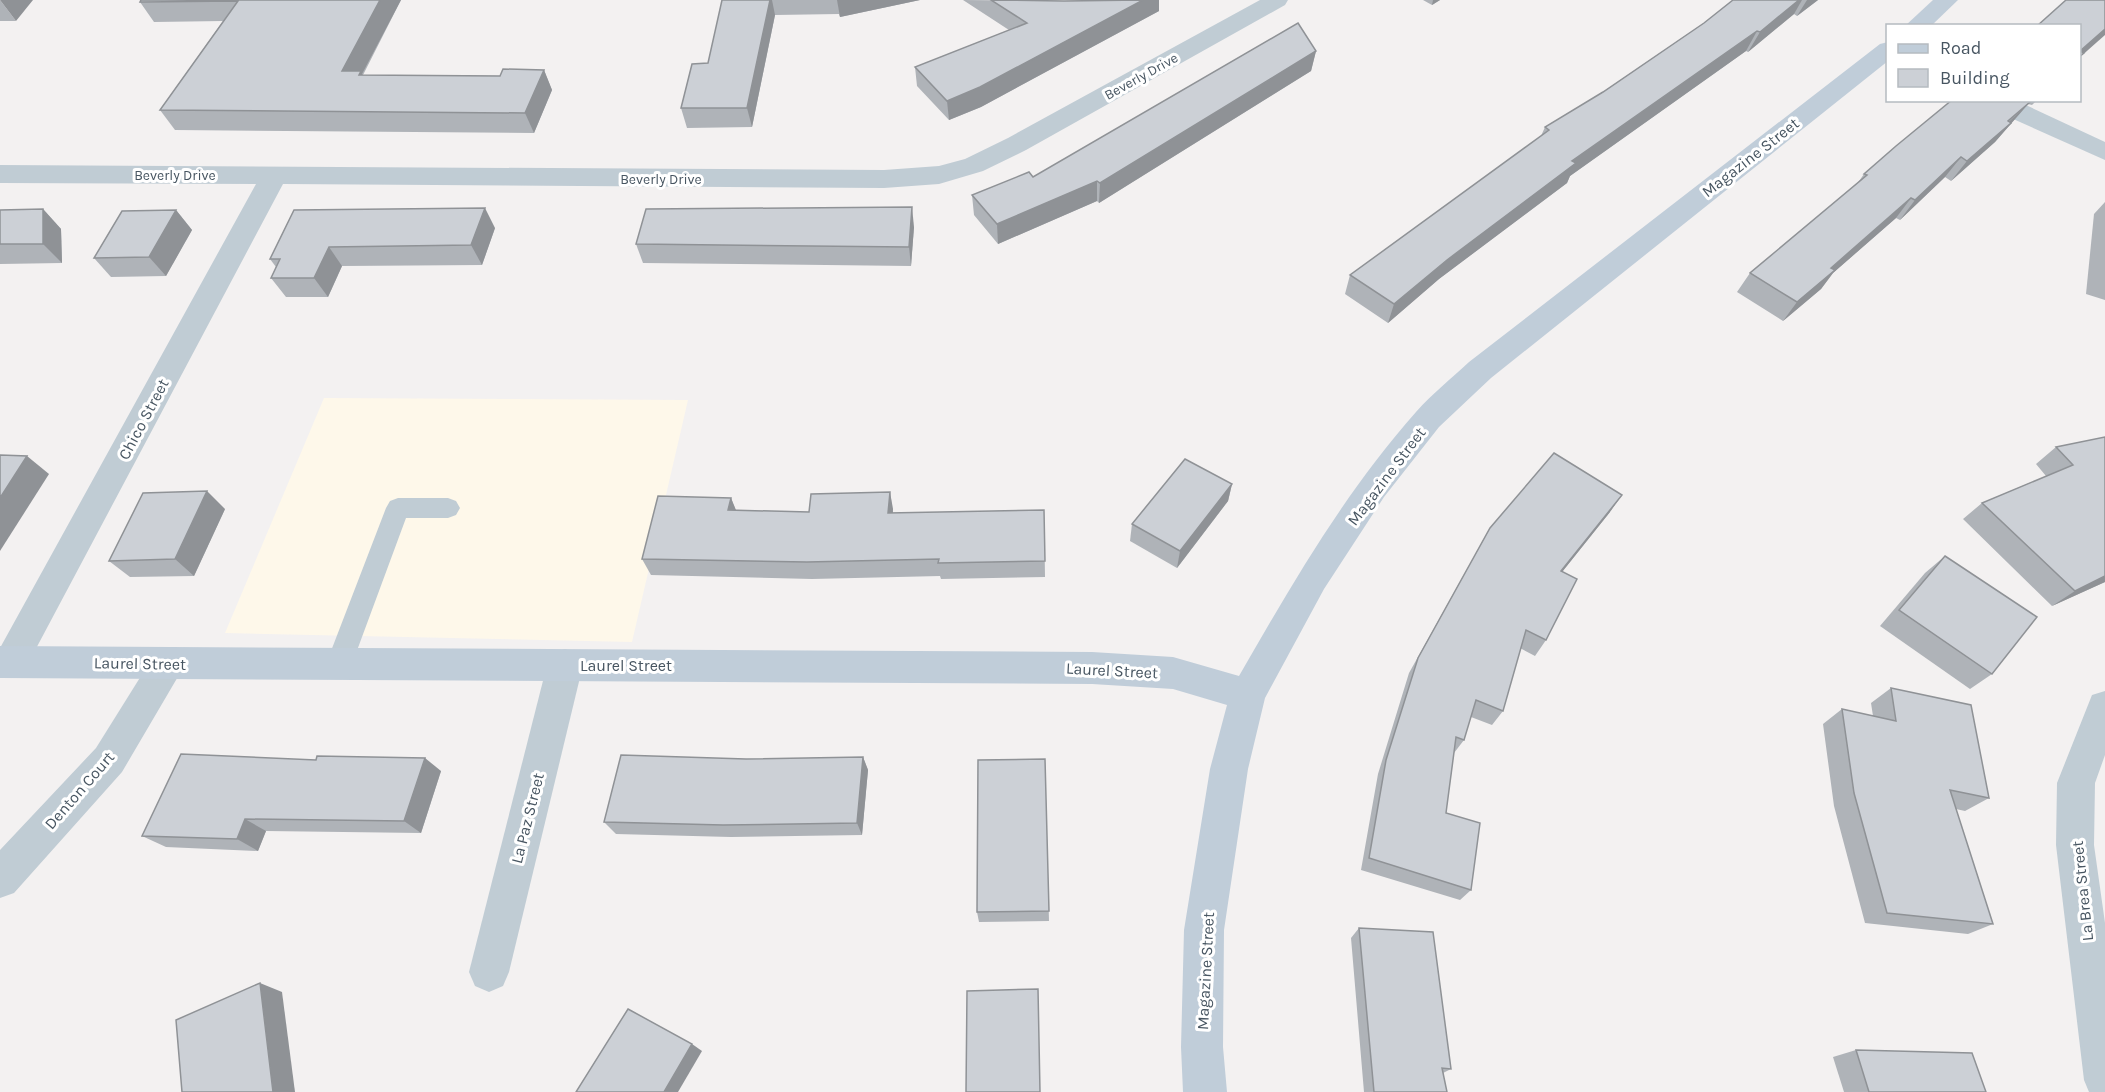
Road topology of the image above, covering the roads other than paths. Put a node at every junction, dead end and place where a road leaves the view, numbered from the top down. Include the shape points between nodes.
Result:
1 (1277, 0) edge
2 (1947, 0) edge
3 (1918, 24) edge
4 (1886, 51) edge
5 (1997, 102) edge
6 (2105, 152) edge
7 (0, 174) edge
8 (274, 176) junction
9 (448, 508) dead end
10 (6, 662) edge
11 (168, 663) junction
12 (339, 664) junction
13 (566, 665) junction
14 (1248, 695) junction
15 (2105, 707) edge
16 (0, 879) edge
17 (489, 972) dead end
18 (2105, 1080) edge
19 (1205, 1092) edge

1 - 8 street, Beverly Drive via 1017,144 974,165 939,176
2 - 3 street
4 - 14 street, Magazine Street via 1480,370 1428,419 1373,488 1312,579
5 - 6 street
7 - 8 street, Beverly Drive
8 - 10 street, Chico Street
9 - 12 lane via 398,508
10 - 11 street, Laurel Street
11 - 12 street, Laurel Street
11 - 16 street, Denton Court via 109,760
12 - 13 street, Laurel Street
13 - 14 street, Laurel Street via 1092,668 1173,673
13 - 17 street, La Paz Street
14 - 19 street, Magazine Street via 1229,768 1204,930
15 - 18 street, La Brea Street via 2076,783 2075,845

